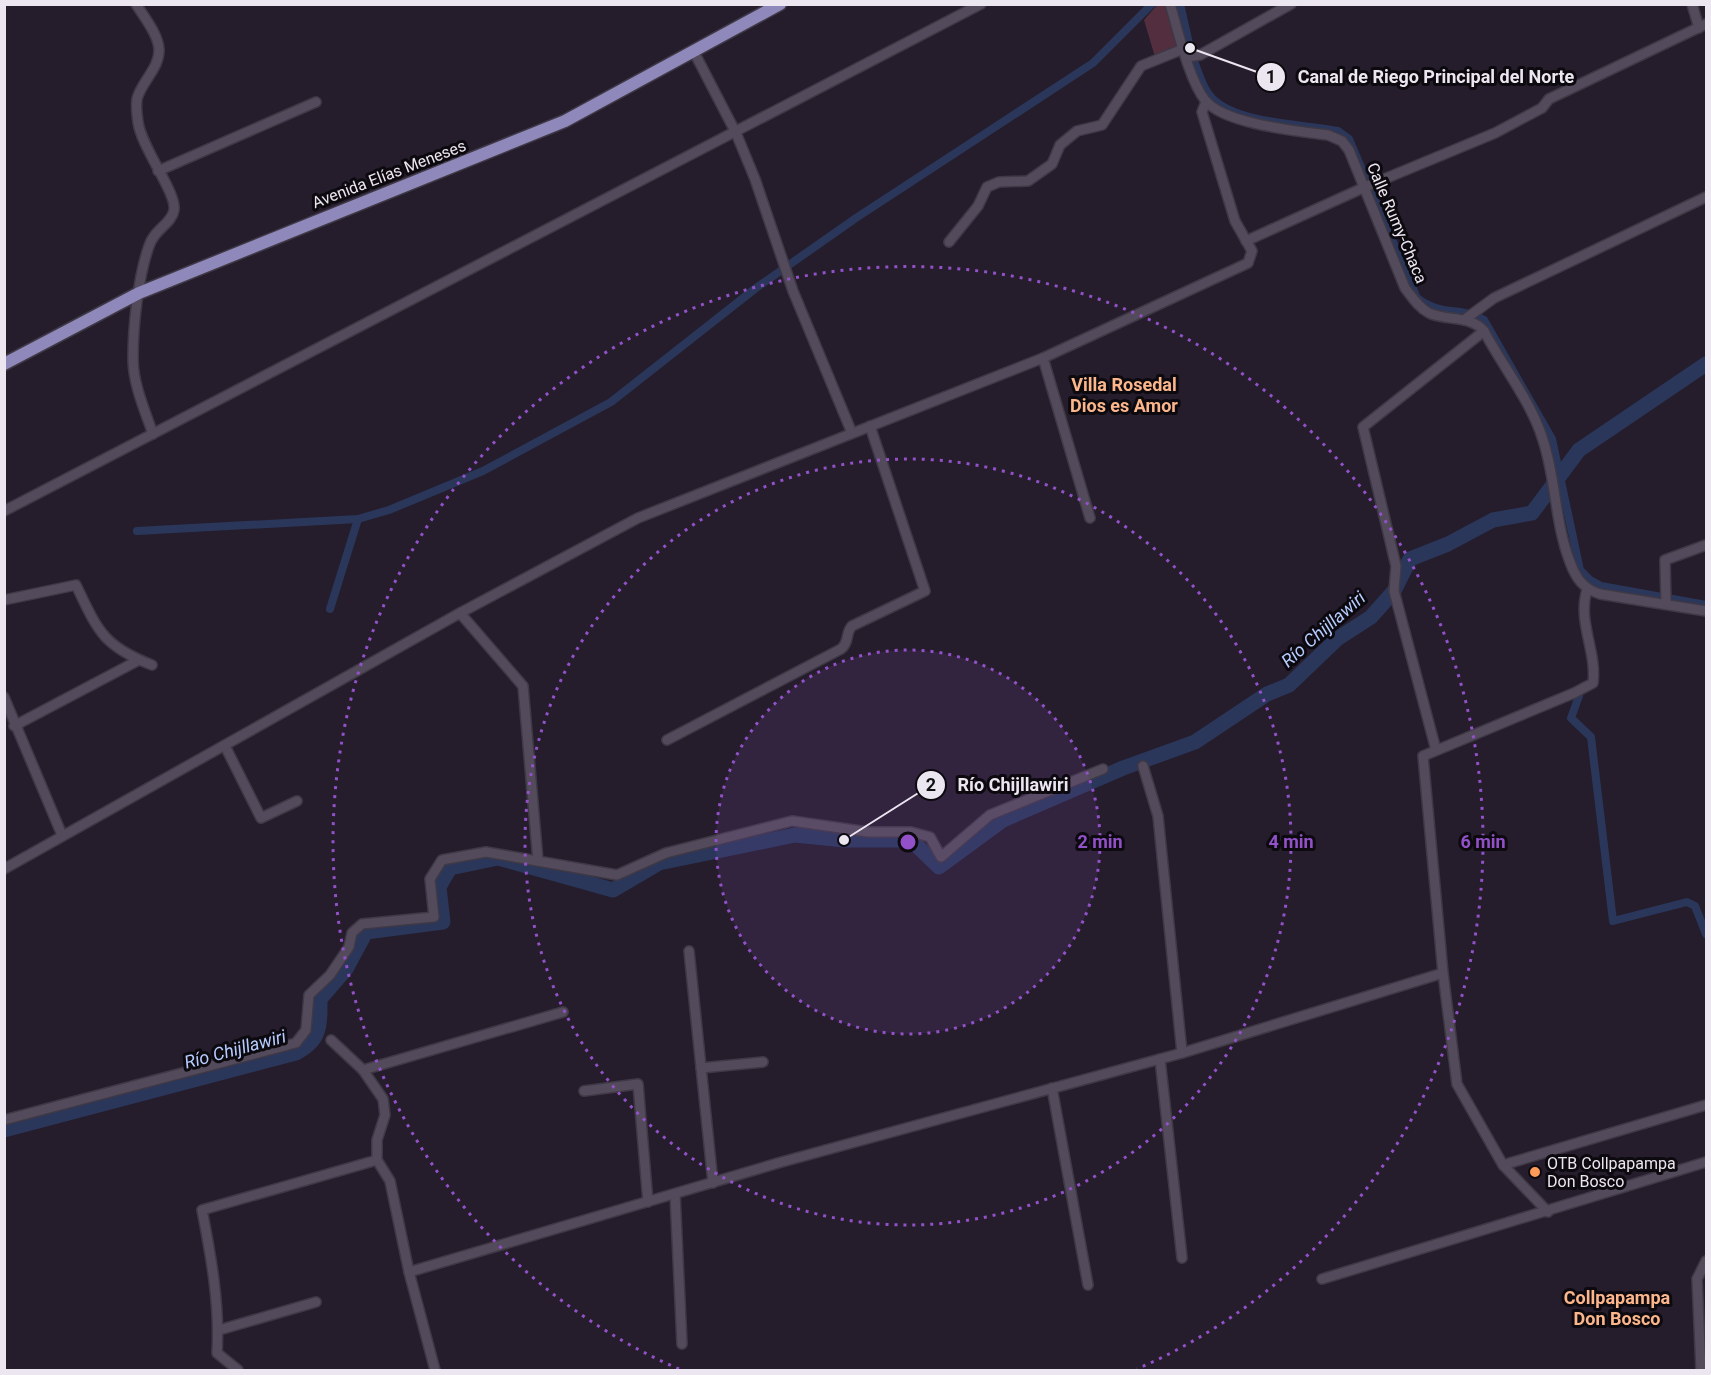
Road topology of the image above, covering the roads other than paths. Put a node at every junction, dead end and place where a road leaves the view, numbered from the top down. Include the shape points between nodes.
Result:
1 (136, 4) edge
2 (780, 4) edge
3 (981, 4) edge
4 (1170, 4) edge
5 (1291, 4) edge
6 (1692, 4) edge
7 (1703, 26) edge
8 (694, 52) junction
9 (1185, 53) junction
10 (316, 102) dead end
11 (1206, 102) junction
12 (736, 133) junction
13 (158, 171) junction
14 (1370, 185) junction
15 (1707, 197) edge
16 (1246, 241) junction
17 (949, 242) dead end
18 (139, 293) junction
19 (1468, 316) junction
20 (1484, 331) junction
21 (1043, 358) junction
22 (4, 363) edge
23 (870, 426) junction
24 (852, 433) junction
25 (153, 434) junction
26 (4, 512) edge
27 (1090, 518) dead end
28 (1707, 545) edge
29 (1587, 590) junction
30 (1666, 598) junction
31 (4, 600) edge
32 (1707, 611) edge
33 (460, 613) junction
34 (139, 660) junction
35 (152, 665) dead end
36 (4, 697) edge
37 (14, 726) junction
38 (667, 740) dead end
39 (225, 746) junction
40 (1436, 750) junction
41 (1143, 766) dead end
42 (1103, 769) dead end
43 (297, 801) dead end
44 (62, 836) junction
45 (538, 861) junction
46 (4, 869) edge
47 (689, 951) dead end
48 (1443, 973) junction
49 (563, 1012) dead end
50 (331, 1040) dead end
51 (1182, 1053) junction
52 (1160, 1059) junction
53 (763, 1062) dead end
54 (701, 1068) junction
55 (363, 1070) junction
56 (1052, 1088) junction
57 (584, 1091) dead end
58 (1707, 1105) edge
59 (4, 1120) edge
60 (377, 1160) junction
61 (1707, 1162) edge
62 (1503, 1165) junction
63 (713, 1183) junction
64 (675, 1194) junction
65 (648, 1202) junction
66 (1548, 1212) junction
67 (1182, 1258) dead end
68 (1707, 1261) edge
69 (409, 1272) junction
70 (1702, 1277) edge
71 (1322, 1279) dead end
72 (1088, 1285) dead end
73 (316, 1302) dead end
74 (219, 1330) junction
75 (682, 1344) dead end
76 (238, 1371) edge
77 (435, 1371) edge
78 (1701, 1371) edge

1 - 13 street via 159,48 157,61 137,99 141,138
2 - 8 main road, Avenida Elías Meneses
3 - 12 street
4 - 9 street
5 - 9 street via 1200,55
6 - 7 street
7 - 14 street via 1549,99 1542,108 1495,133
8 - 12 street
8 - 18 main road, Avenida Elías Meneses via 565,121
9 - 11 street
9 - 17 street via 1141,66 1102,125 1077,131 1060,146 1052,164 1028,181 999,182 987,187 978,206
10 - 13 street
11 - 14 street, Calle Rumy-Chaca via 1231,117 1342,141
11 - 16 street via 1202,112 1205,123 1235,221
12 - 24 street via 787,274
12 - 25 street
13 - 18 street via 174,211 171,219 154,233 148,247
14 - 16 street
14 - 19 street, Calle Rumy-Chaca via 1406,288 1416,303 1428,313
15 - 19 street via 1494,298
16 - 21 street via 1252,251 1248,263
18 - 22 main road, Avenida Elías Meneses
18 - 25 street via 133,360
19 - 20 street, Calle Rumy-Chaca
20 - 29 street via 1544,441 1570,562
20 - 40 street via 1363,427 1396,566 1394,591
21 - 23 street
21 - 27 street
23 - 24 street
23 - 38 street via 925,591 852,626 841,649
24 - 33 street via 638,518
25 - 26 street
28 - 30 street via 1665,560
29 - 30 street
29 - 40 street via 1582,606 1593,683
30 - 32 street
31 - 34 street via 76,585 98,631 108,642
33 - 39 street
33 - 45 street via 523,686
34 - 35 street
34 - 37 street
36 - 37 street
37 - 44 street
39 - 43 street via 261,818
39 - 44 street
40 - 48 street via 1423,756
41 - 51 street via 1158,816
42 - 45 street via 990,815 941,857 930,837 911,832 868,832 792,821 666,853 617,875
44 - 46 street
45 - 59 street via 486,852 442,860 430,879 434,918 362,924 352,933 349,947 330,975 309,995 306,1030 296,1043
47 - 54 street
48 - 51 street
48 - 62 street via 1457,1084
49 - 55 street
50 - 55 street
51 - 52 street
52 - 56 street
52 - 67 street
53 - 54 street
54 - 63 street
55 - 60 street via 383,1099 385,1115 377,1140
56 - 63 street
56 - 72 street
57 - 65 street via 638,1084
58 - 62 street
60 - 69 street via 390,1181
60 - 74 street via 202,1210
61 - 66 street
62 - 66 street
63 - 64 street
64 - 65 street
64 - 75 street
65 - 69 street
66 - 71 street
68 - 70 street
69 - 77 street
70 - 78 street
73 - 74 street
74 - 76 street via 217,1353

